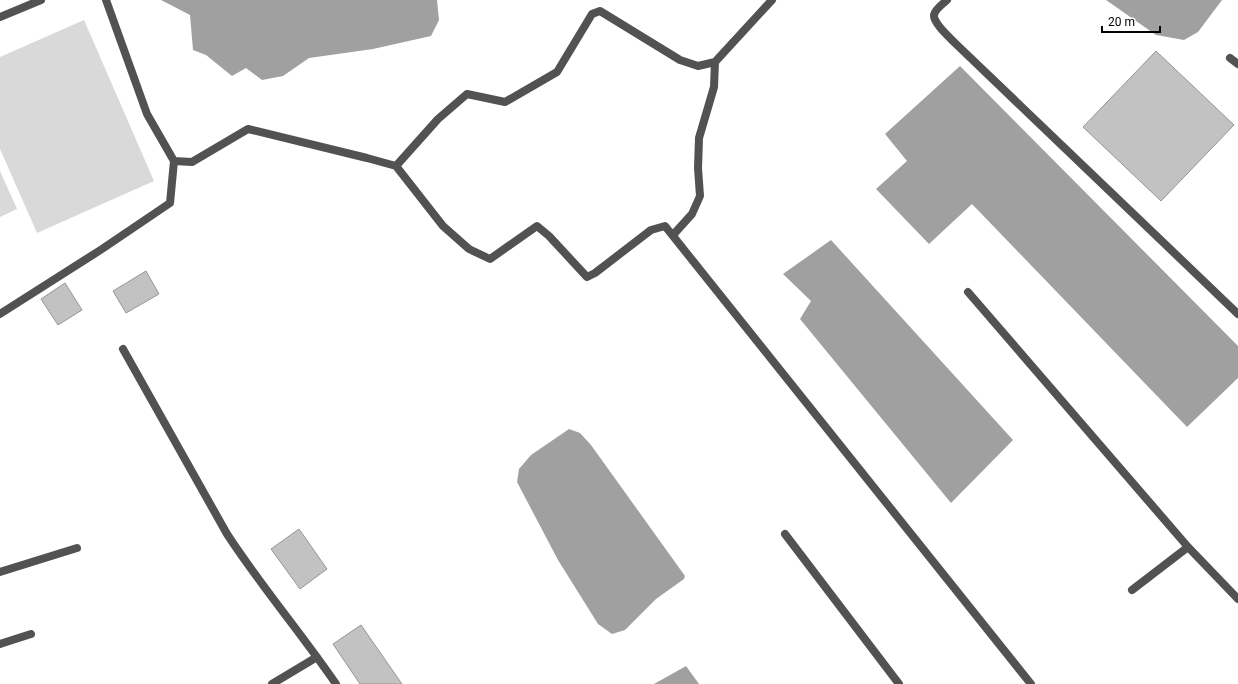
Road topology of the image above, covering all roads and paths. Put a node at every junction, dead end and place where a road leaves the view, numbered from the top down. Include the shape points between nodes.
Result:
1 (41, 0) edge
2 (106, 0) edge
3 (772, 0) edge
4 (947, 0) edge
5 (0, 17) edge
6 (1230, 58) dead end
7 (715, 62) junction
8 (1238, 64) edge
9 (174, 161) junction
10 (396, 166) junction
11 (673, 236) junction
12 (968, 292) dead end
13 (0, 314) edge
14 (1238, 314) edge
15 (123, 349) dead end
16 (785, 534) dead end
17 (1188, 547) junction
18 (76, 548) dead end
19 (0, 572) edge
20 (1132, 590) dead end
21 (1238, 599) edge
22 (32, 634) dead end
23 (0, 644) edge
24 (317, 656) junction
25 (272, 684) edge
26 (336, 684) edge
27 (899, 684) edge
28 (1031, 684) edge

1 - 5 street
2 - 9 street via 147,114
3 - 7 street
4 - 14 street via 936,11 935,22
6 - 8 street
7 - 10 street via 698,66 680,60 600,10 592,14 557,72 505,102 467,94 438,119
7 - 11 street via 714,87 699,138 700,196 692,214
9 - 10 street via 192,162 248,129
9 - 13 street via 170,203
10 - 11 street via 443,226 469,249 490,259 537,226 587,277 651,230 665,226
11 - 28 street
12 - 17 street
15 - 24 street via 227,534 245,562
16 - 27 street
17 - 20 street
17 - 21 street
18 - 19 street
22 - 23 street
24 - 25 street
24 - 26 street

